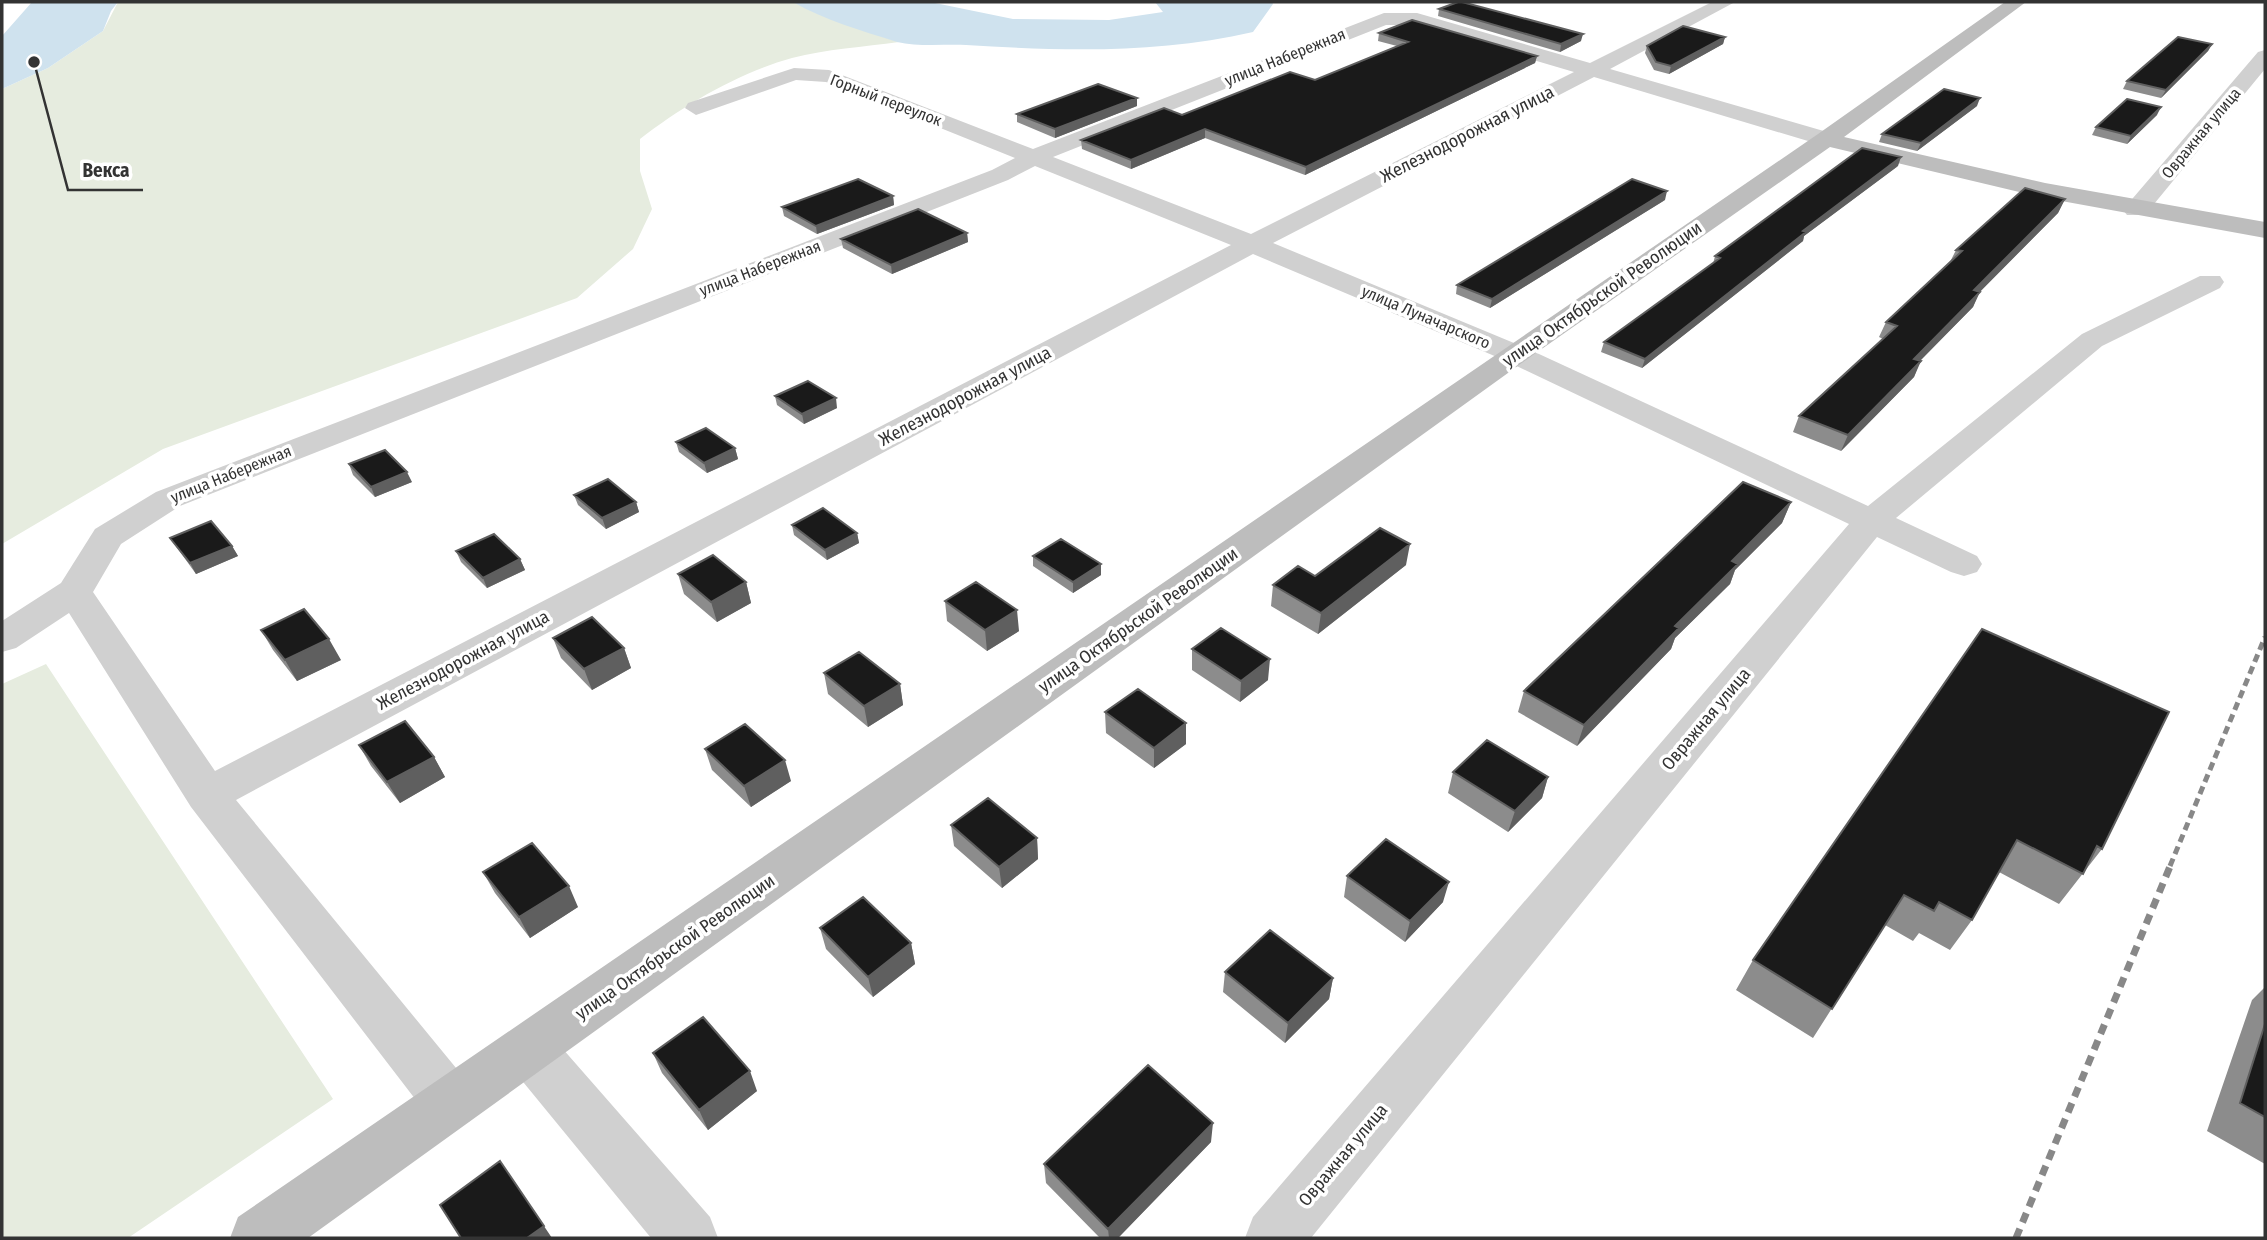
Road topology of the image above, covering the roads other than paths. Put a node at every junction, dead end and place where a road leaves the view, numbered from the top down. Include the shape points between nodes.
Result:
1 (1726, 2) edge
2 (2017, 2) edge
3 (2265, 56) edge
4 (1591, 70) junction
5 (696, 108) dead end
6 (1826, 139) junction
7 (1033, 159) junction
8 (2136, 210) junction
9 (2265, 230) edge
10 (1252, 244) junction
11 (2210, 282) dead end
12 (1516, 354) junction
13 (1871, 520) junction
14 (1964, 564) dead end
15 (74, 593) junction
16 (2, 639) edge
17 (206, 795) junction
18 (530, 1049) junction
19 (451, 1103) junction
20 (259, 1238) edge
21 (689, 1238) edge
22 (1274, 1238) edge

1 - 4 street, Железнодорожная улица
2 - 6 street, улица Октябрьской Революции
3 - 8 street, Овражная улица
4 - 6 street, улица Набережная
4 - 7 street, улица Набережная via 1417,19 1384,19
4 - 10 street, Железнодорожная улица
5 - 7 street, Горный переулок via 794,74 829,76
6 - 8 street via 1960,175
6 - 12 street, улица Октябрьской Революции
7 - 10 street, улица Луначарского
7 - 15 street, улица Набережная via 168,499 108,537
8 - 9 street
10 - 12 street, улица Луначарского
10 - 17 street, Железнодорожная улица
11 - 13 street, Овражная улица via 2092,340
12 - 13 street, улица Луначарского
12 - 18 street, улица Октябрьской Революции
13 - 14 street, улица Луначарского
13 - 22 street, Овражная улица
15 - 16 street
15 - 17 street
17 - 19 street
18 - 19 street, улица Октябрьской Революции
18 - 21 street
19 - 20 street, улица Октябрьской Революции

